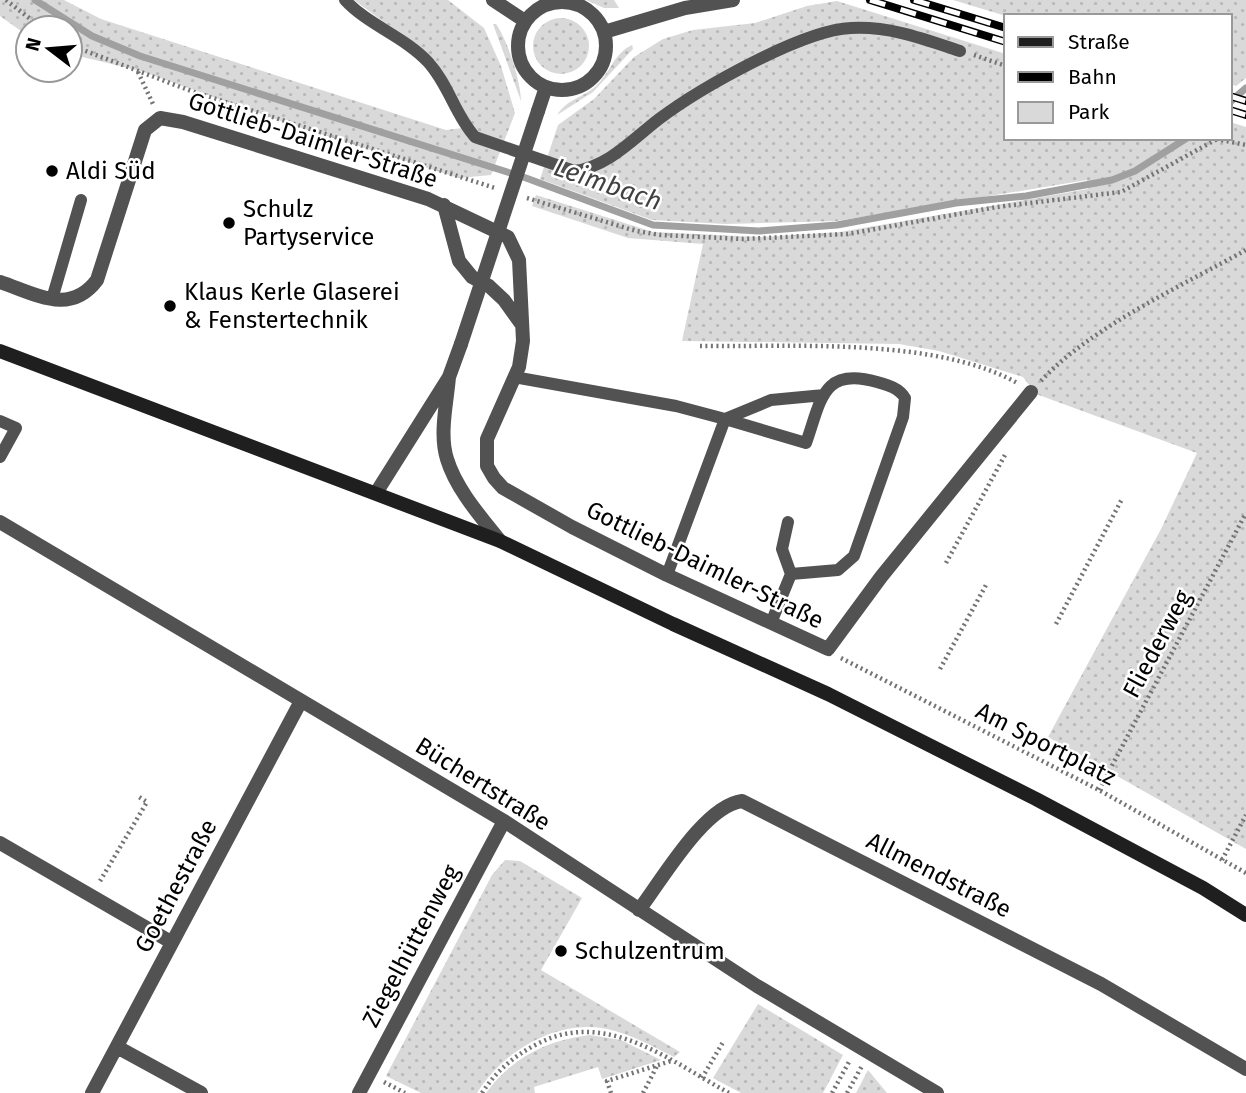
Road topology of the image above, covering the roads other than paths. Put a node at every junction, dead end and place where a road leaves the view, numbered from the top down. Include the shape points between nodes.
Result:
1 (345, 0) edge
2 (493, 0) edge
3 (727, 1) edge
4 (525, 21) junction
5 (604, 32) junction
6 (960, 51) road end
7 (546, 87) junction
8 (81, 200) dead end
9 (444, 205) junction
10 (0, 282) edge
11 (52, 299) junction
12 (523, 326) junction
13 (0, 351) edge
14 (449, 377) junction
15 (514, 377) junction
16 (1031, 392) road end
17 (824, 395) junction
18 (725, 419) junction
19 (0, 421) edge
20 (0, 457) edge
21 (376, 493) junction
22 (0, 522) edge
23 (788, 523) dead end
24 (500, 541) junction
25 (791, 574) junction
26 (667, 575) junction
27 (771, 623) junction
28 (301, 701) junction
29 (504, 821) junction
30 (0, 843) edge
31 (639, 910) junction
32 (1246, 915) edge
33 (172, 942) junction
34 (117, 1047) junction
35 (1246, 1069) edge
36 (92, 1093) edge
37 (201, 1093) edge
38 (359, 1093) edge
39 (937, 1093) edge

1 - 6 lane via 427,61 475,137 574,171 605,161 690,98 769,54 812,39 849,28 897,30
2 - 4 street
3 - 5 street
4 - 5 street via 544,5 568,1 590,11
4 - 7 street via 517,43 519,59 527,73
5 - 7 street via 605,57 592,78 570,89
7 - 14 street, bridge
8 - 11 lane
9 - 11 street, Gottlieb-Daimler-Straße via 159,118 145,130 136,151 97,280 85,296
9 - 12 street, Gottlieb-Daimler-Straße via 459,261 472,277 504,300
9 - 12 street, Gottlieb-Daimler-Straße via 508,237 517,250
10 - 11 street, Gottlieb-Daimler-Straße
12 - 15 street, Gottlieb-Daimler-Straße via 522,355
13 - 21 main road
14 - 21 street
14 - 24 street via 444,436 447,459 475,509
15 - 18 lane
15 - 26 street, Gottlieb-Daimler-Straße via 486,439 487,466 494,478 503,488 572,527
16 - 27 street, Gottlieb-Daimler-Straße via 828,649
17 - 18 lane via 771,400
17 - 18 lane via 806,443
17 - 25 lane via 841,378 857,376 898,390 905,398 905,408 852,559 838,570
18 - 26 lane
19 - 20 lane via 16,428
21 - 24 main road
22 - 28 street, Büchertstraße
23 - 25 lane via 782,549
24 - 32 main road via 839,699 1037,799
25 - 27 lane
26 - 27 street, Gottlieb-Daimler-Straße
28 - 29 street, Büchertstraße
28 - 33 street, Goethestraße
29 - 31 street, Büchertstraße
29 - 38 street, Ziegelhüttenweg
30 - 33 street
31 - 35 street, Allmendstraße via 708,819 728,803 742,801 1101,984
31 - 39 street, Büchertstraße
33 - 34 street, Goethestraße
34 - 36 street, Goethestraße
34 - 37 street

